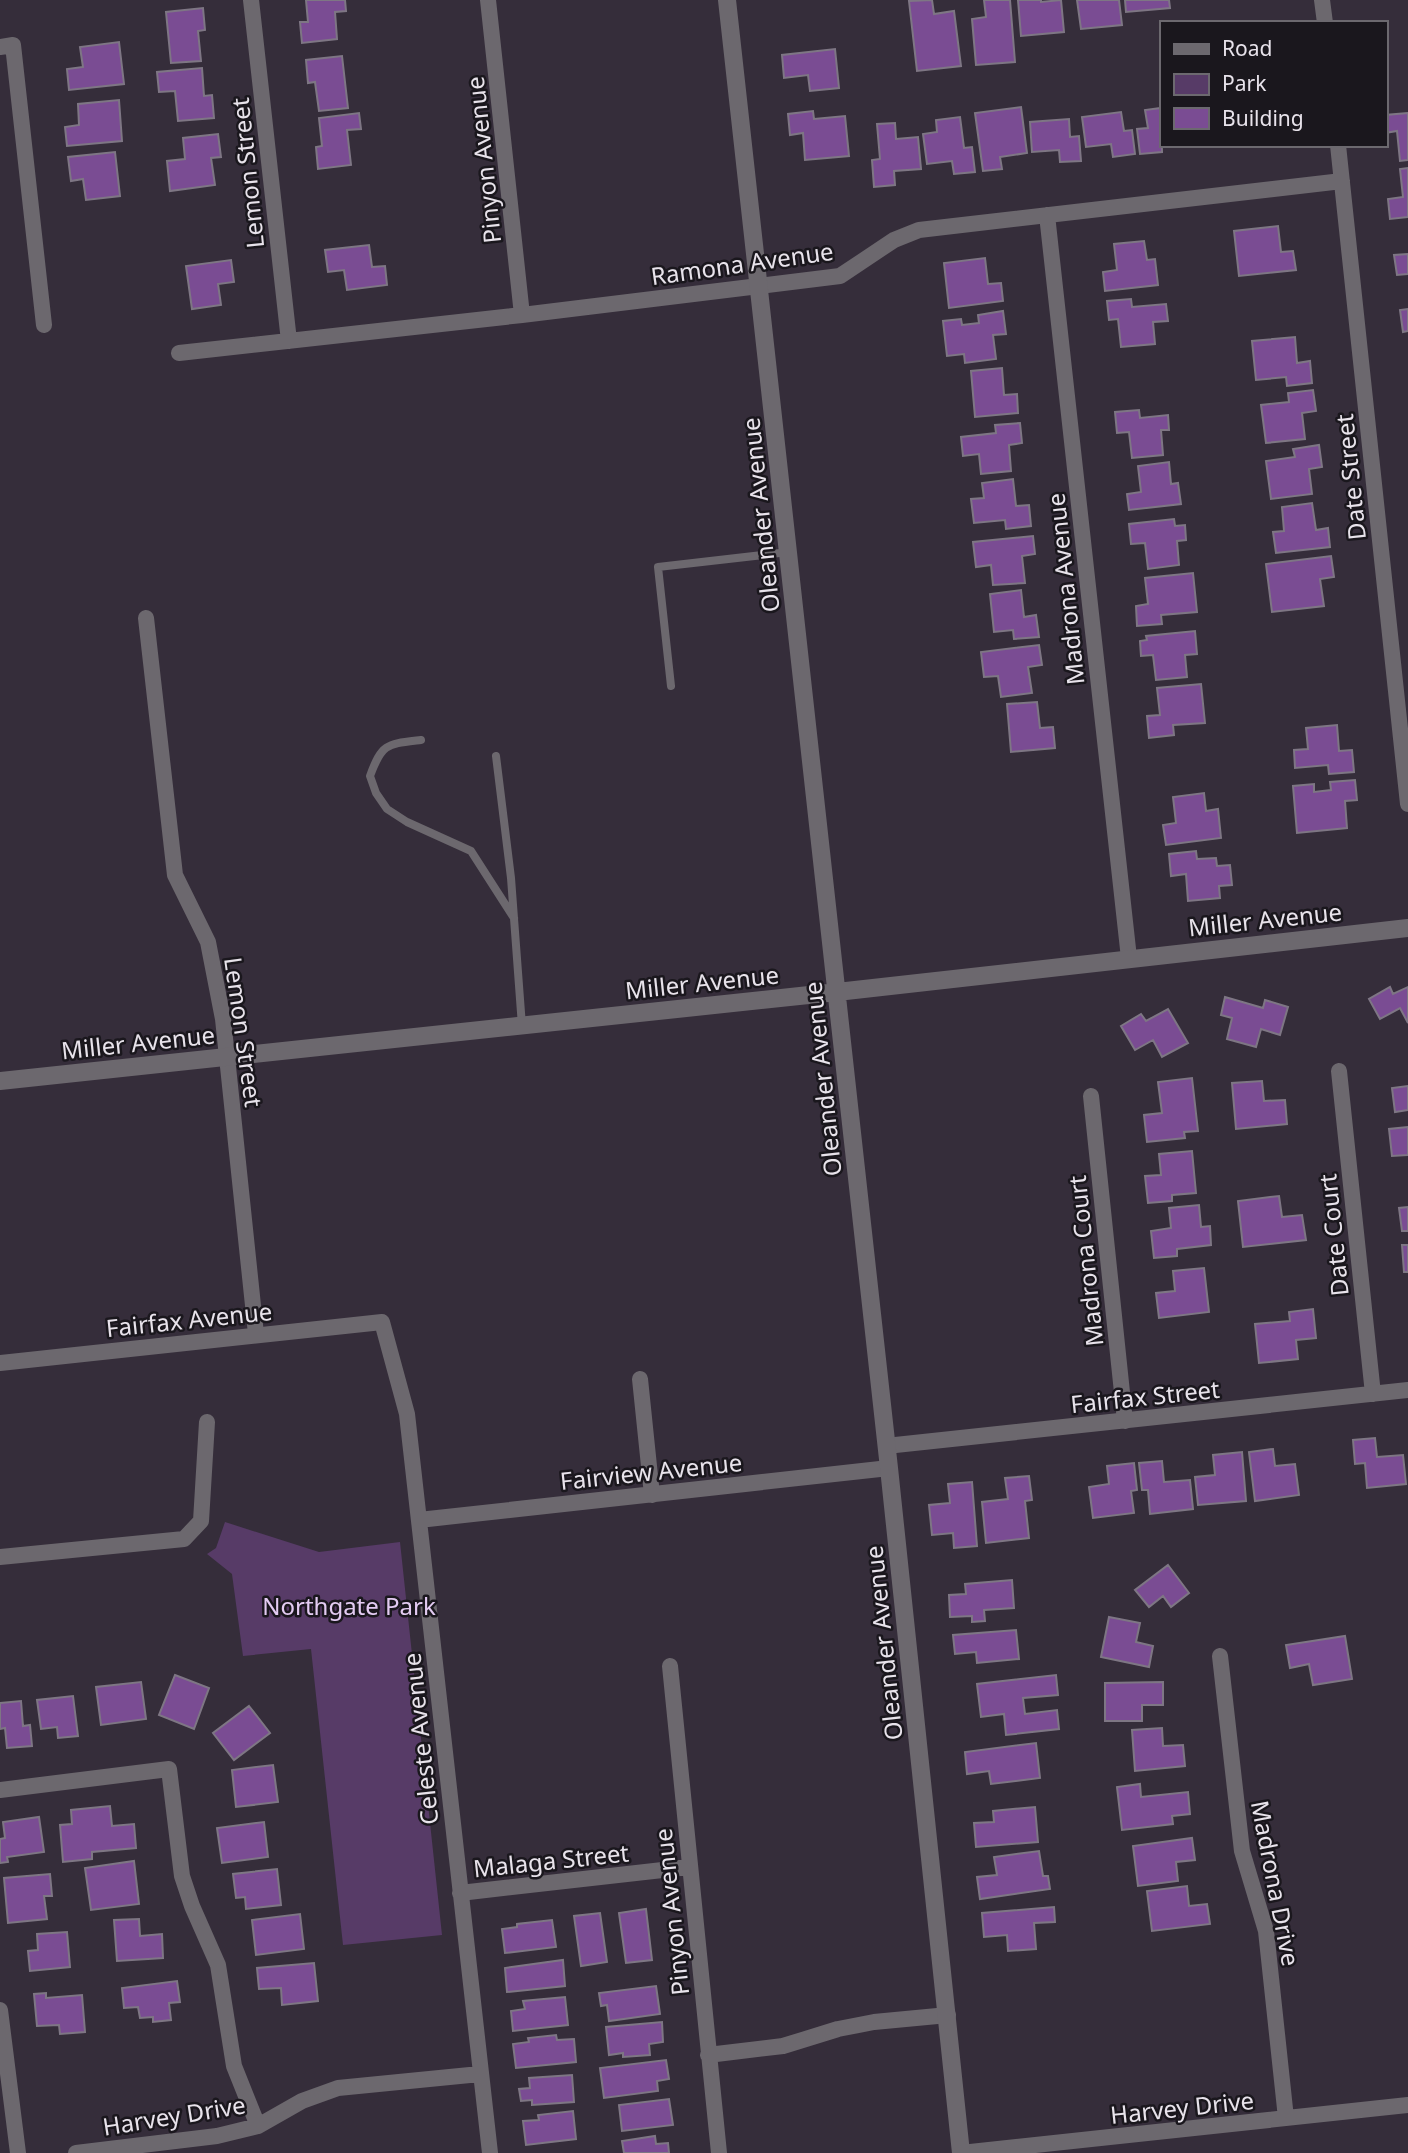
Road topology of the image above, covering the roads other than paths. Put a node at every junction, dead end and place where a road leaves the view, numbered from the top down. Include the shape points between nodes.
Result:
1 (251, 0) edge
2 (488, 0) edge
3 (727, 0) edge
4 (1322, 0) edge
5 (1325, 21) edge
6 (7, 46) edge
7 (1338, 147) edge
8 (1342, 181) junction
9 (1047, 215) junction
10 (760, 287) junction
11 (522, 315) junction
12 (44, 325) dead end
13 (289, 341) junction
14 (179, 353) dead end
15 (789, 552) junction
16 (146, 618) dead end
17 (671, 686) dead end
18 (421, 740) dead end
19 (496, 755) dead end
20 (1408, 804) edge
21 (514, 918) junction
22 (1408, 928) edge
23 (1129, 958) junction
24 (837, 992) junction
25 (522, 1026) junction
26 (227, 1058) junction
27 (1339, 1071) dead end
28 (0, 1081) edge
29 (1091, 1096) dead end
30 (382, 1322) joint
31 (256, 1334) junction
32 (0, 1363) edge
33 (640, 1378) dead end
34 (1408, 1390) edge
35 (1373, 1394) junction
36 (1125, 1421) junction
37 (207, 1422) dead end
38 (886, 1446) junction
39 (888, 1468) junction
40 (652, 1495) junction
41 (419, 1520) junction
42 (0, 1557) edge
43 (1220, 1656) dead end
44 (670, 1666) dead end
45 (0, 1790) edge
46 (690, 1867) junction
47 (460, 1893) junction
48 (0, 2010) edge
49 (948, 2015) junction
50 (708, 2055) junction
51 (480, 2074) junction
52 (1408, 2105) edge
53 (1286, 2118) junction
54 (258, 2126) junction
55 (18, 2153) edge
56 (76, 2153) edge
57 (490, 2153) edge
58 (719, 2153) edge
59 (961, 2153) edge

1 - 13 street, Lemon Street
2 - 11 street, Pinyon Avenue
3 - 10 street, Oleander Avenue
4 - 5 street
6 - 12 street
7 - 8 street, Date Street
8 - 9 street, Ramona Avenue
8 - 20 street, Date Street
9 - 10 street, Ramona Avenue via 919,230 894,240 841,276
9 - 23 street, Madrona Avenue
10 - 11 street, Ramona Avenue
10 - 15 street, Oleander Avenue
11 - 13 street, Ramona Avenue
13 - 14 street, Ramona Avenue
15 - 17 lane via 658,567
15 - 24 street, Oleander Avenue
16 - 26 street, Lemon Street via 175,875 208,942
18 - 21 lane via 384,748 370,776 376,793 387,810 471,851
19 - 21 lane
21 - 25 lane
22 - 23 street, Miller Avenue
23 - 24 street, Miller Avenue
24 - 25 street, Miller Avenue
24 - 38 street, Oleander Avenue
25 - 26 street, Miller Avenue
26 - 28 street, Miller Avenue
26 - 31 street, Lemon Street
27 - 35 street, Date Court
29 - 36 street, Madrona Court
30 - 31 street, Fairfax Avenue
30 - 41 street, Celeste Avenue via 407,1415
31 - 32 street, Fairfax Avenue
33 - 40 street
34 - 35 street, Fairfax Street
35 - 36 street, Fairfax Street
36 - 38 street, Fairfax Street
37 - 42 street via 201,1521 184,1539
38 - 39 street, Oleander Avenue
39 - 40 street, Fairview Avenue
39 - 49 street, Oleander Avenue
40 - 41 street, Fairview Avenue
41 - 47 street, Celeste Avenue
43 - 53 street, Madrona Drive via 1242,1851 1266,1931
44 - 46 street, Pinyon Avenue
45 - 54 street via 169,1769 183,1876 218,1965 234,2066
46 - 47 street, Malaga Street
46 - 50 street, Pinyon Avenue
47 - 51 street, Celeste Avenue
48 - 55 street
49 - 50 street via 874,2022 783,2046
49 - 59 street, Oleander Avenue
50 - 58 street, Pinyon Avenue
51 - 54 street, Harvey Drive via 338,2088 302,2101
51 - 57 street, Celeste Avenue
52 - 53 street, Harvey Drive
53 - 59 street, Harvey Drive
54 - 56 street, Harvey Drive via 217,2136

